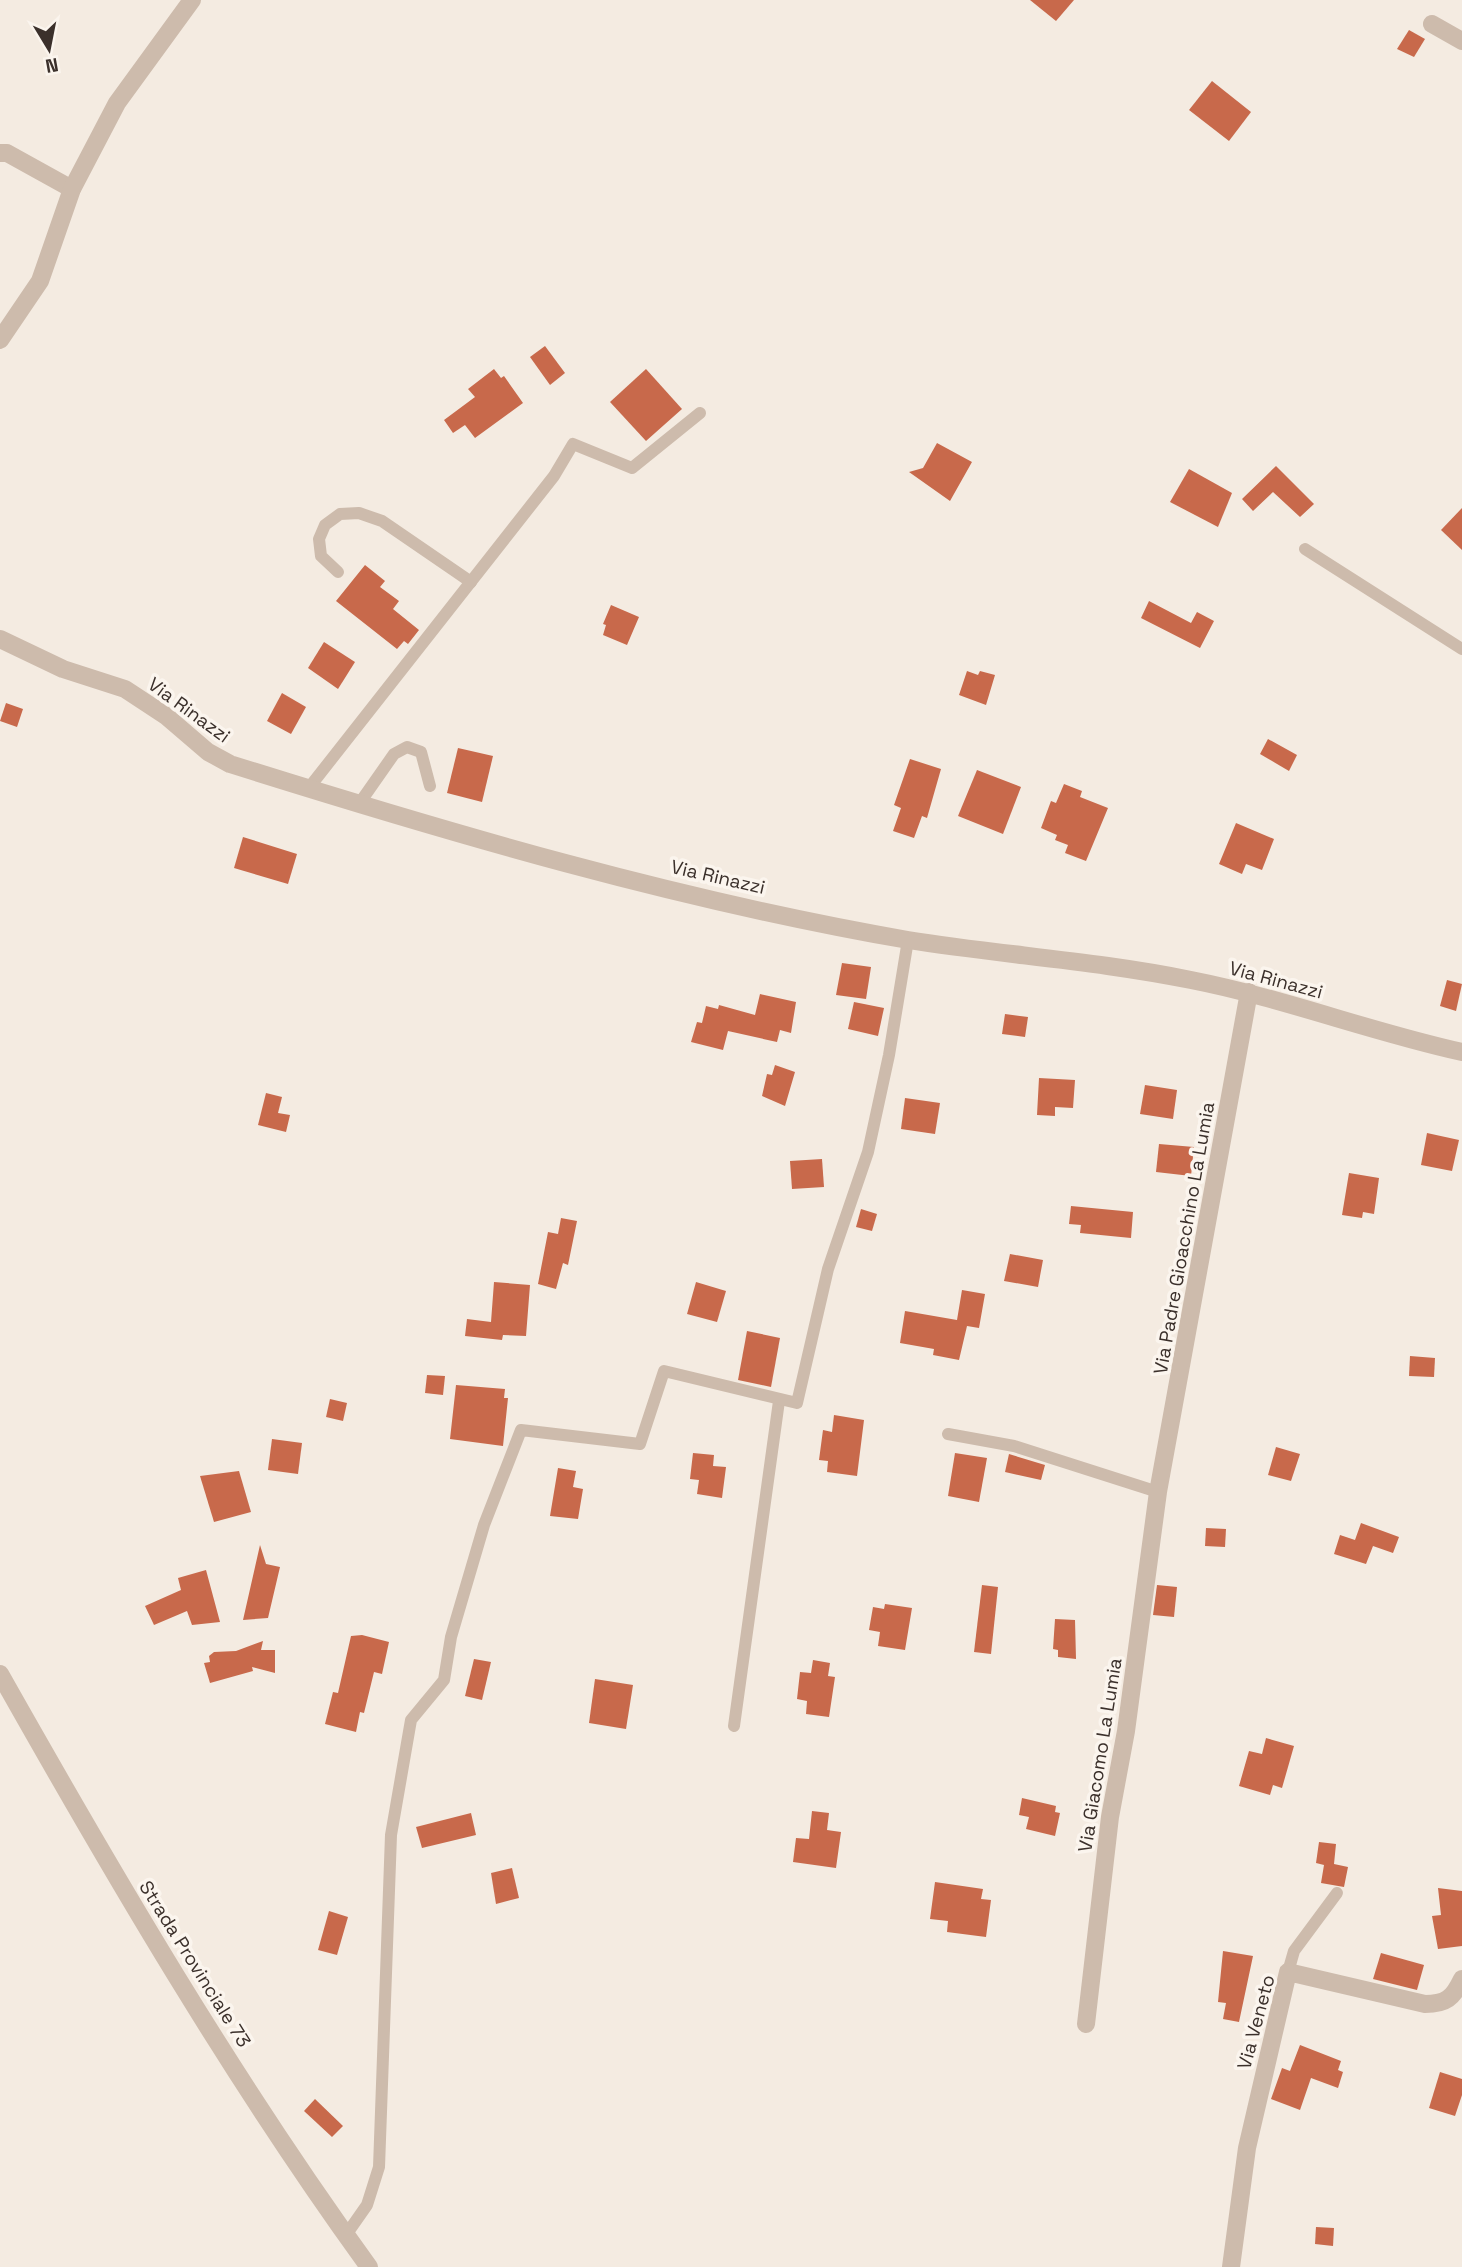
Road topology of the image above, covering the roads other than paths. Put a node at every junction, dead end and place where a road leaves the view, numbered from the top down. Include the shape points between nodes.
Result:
1 (192, 0) edge
2 (1432, 23) dead end
3 (1462, 41) edge
4 (0, 153) edge
5 (72, 189) junction
6 (0, 341) edge
7 (700, 413) dead end
8 (1305, 549) dead end
9 (338, 572) dead end
10 (471, 582) junction
11 (0, 639) edge
12 (1462, 649) edge
13 (430, 786) dead end
14 (308, 789) junction
15 (359, 804) junction
16 (908, 940) junction
17 (1249, 992) junction
18 (1462, 1052) edge
19 (779, 1401) junction
20 (948, 1434) dead end
21 (1158, 1492) junction
22 (0, 1674) edge
23 (734, 1726) dead end
24 (1337, 1893) dead end
25 (1288, 1972) junction
26 (1462, 1979) edge
27 (1086, 2024) dead end
28 (346, 2235) junction
29 (369, 2267) edge
30 (1231, 2267) edge

1 - 5 street via 117,103
2 - 3 street
4 - 5 street
5 - 6 street via 40,281
7 - 10 lane via 632,467 573,444 554,476
8 - 12 lane
9 - 10 lane via 321,556 319,538 325,525 340,514 359,513 382,521
10 - 14 lane
11 - 14 street, Via Rinazzi via 63,669 125,689 230,764
13 - 15 lane via 421,752 407,747 394,754
14 - 15 street, Via Rinazzi
15 - 16 street, Via Rinazzi via 554,862
16 - 17 street, Via Rinazzi via 1187,979
16 - 19 lane via 867,1152 828,1269 797,1403
17 - 18 street, Via Rinazzi
17 - 21 street, Via Padre Gioacchino La Lumia
19 - 23 lane
19 - 28 lane via 664,1371 640,1444 521,1430 484,1525 451,1637 444,1680 411,1720 391,1835 379,2167 367,2205
20 - 21 lane via 1014,1446
21 - 27 street, Via Giacomo La Lumia via 1110,1817
22 - 28 street, Strada Provinciale 73 via 150,1932
24 - 25 lane via 1294,1951
25 - 26 street, Via Veneto via 1425,2004 1446,2002
25 - 30 street, Via Veneto via 1247,2148
28 - 29 street, Strada Provinciale 73

